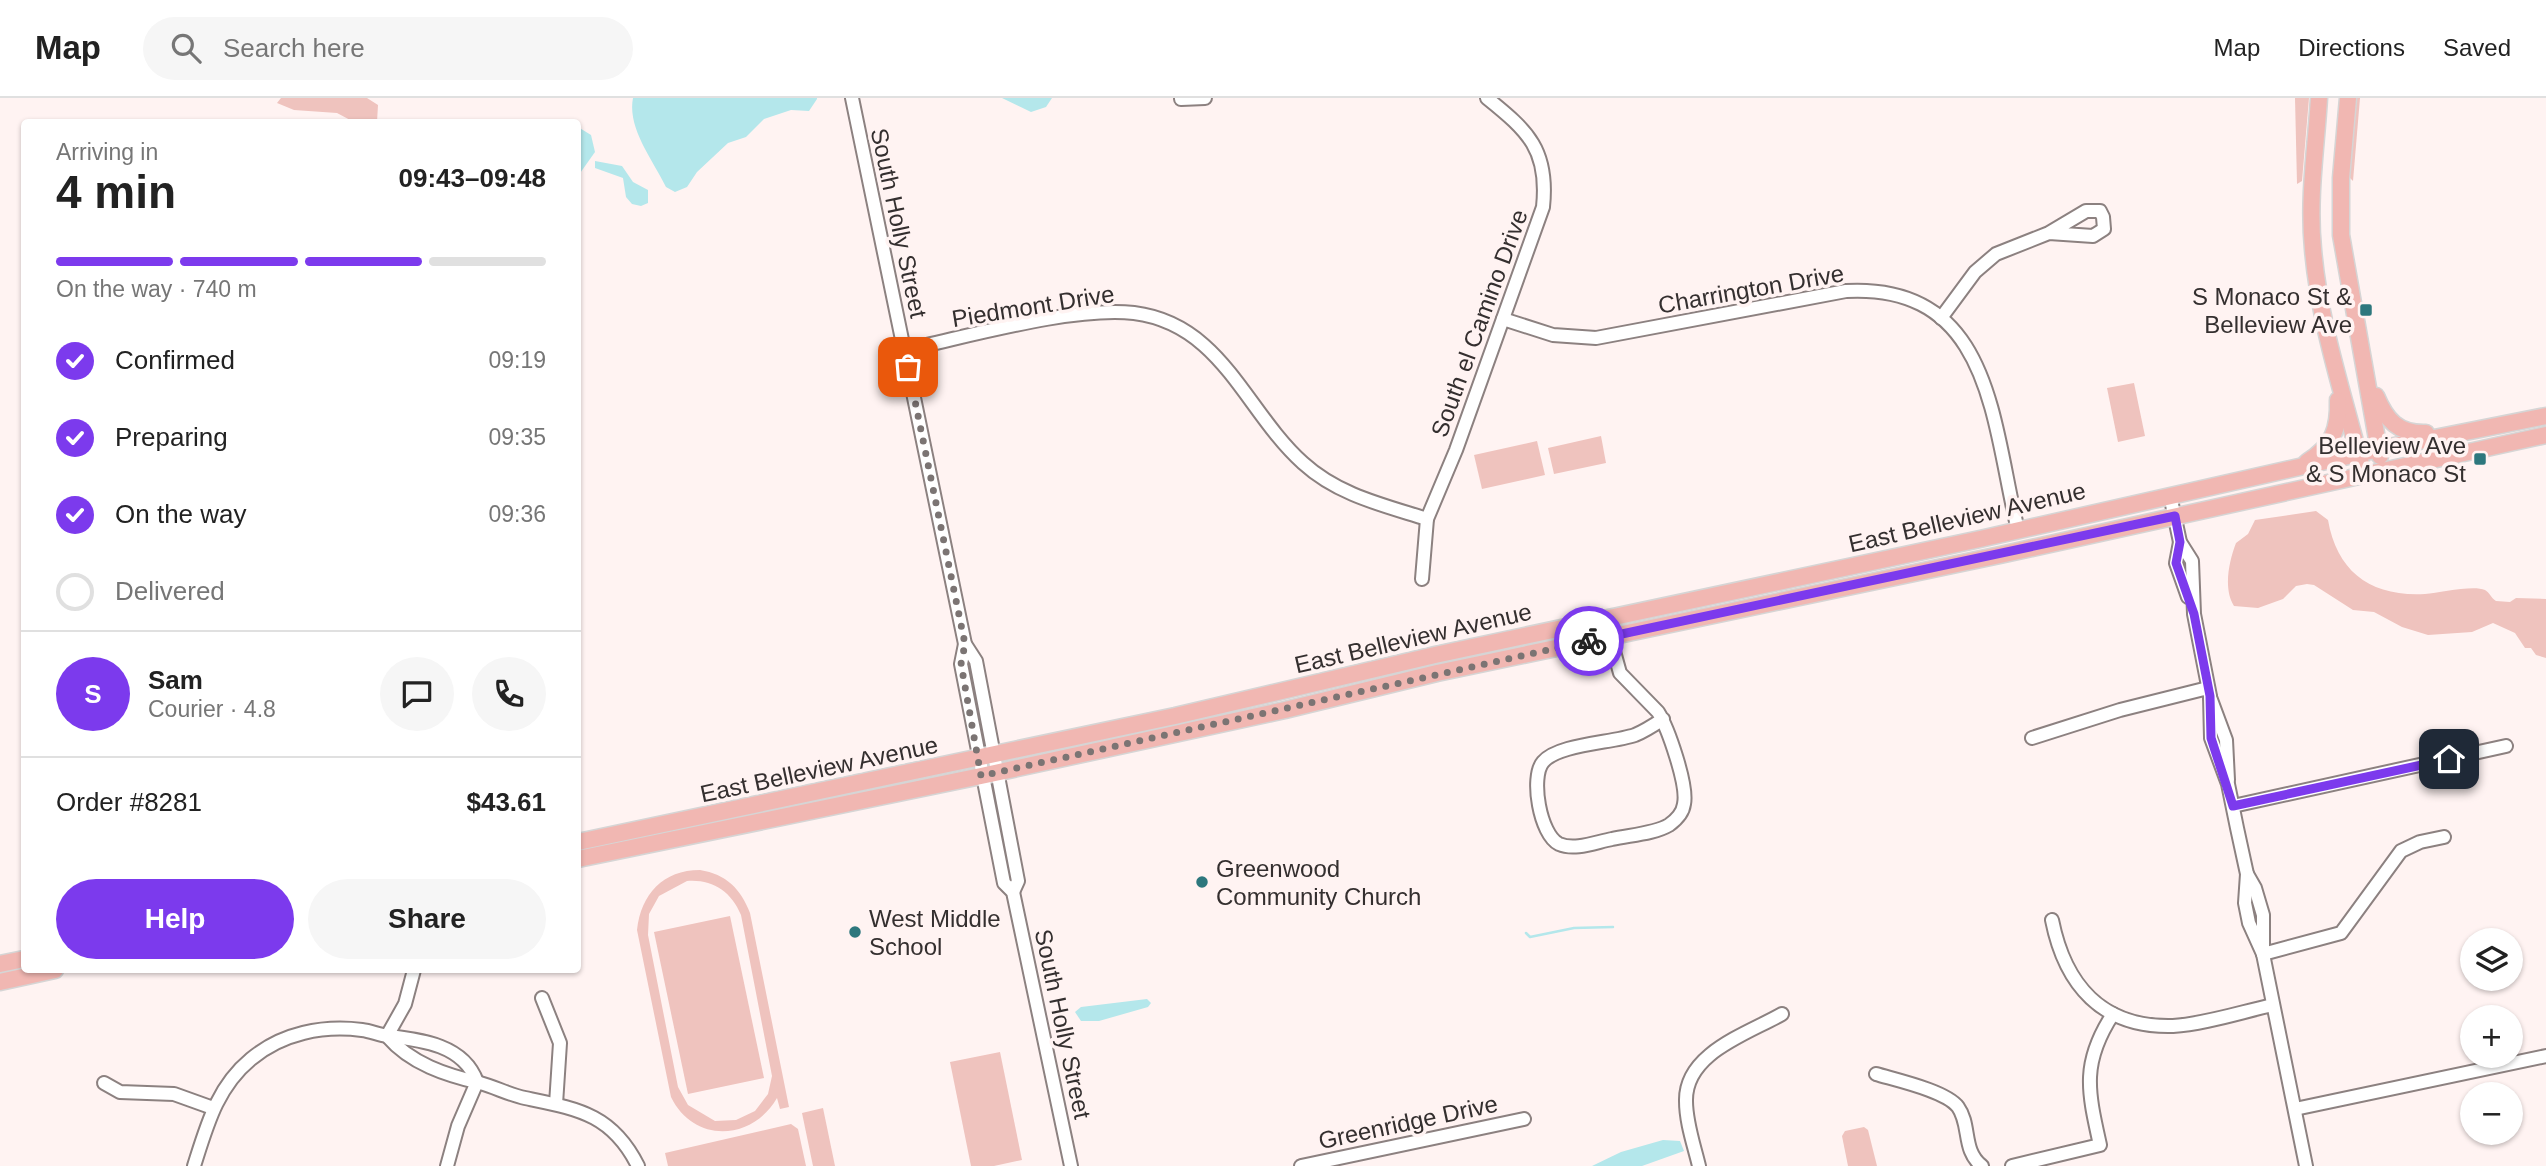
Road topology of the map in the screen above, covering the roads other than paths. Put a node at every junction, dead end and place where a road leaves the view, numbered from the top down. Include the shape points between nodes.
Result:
1 (852, 98) edge
2 (1205, 98) edge
3 (1487, 98) edge
4 (2319, 98) edge
5 (2348, 98) edge
6 (1181, 99) edge
7 (2049, 233) dead end
8 (1941, 318) junction
9 (1503, 319) junction
10 (904, 350) junction
11 (2368, 377) junction
12 (2338, 383) junction
13 (2546, 416) edge
14 (2453, 434) junction
15 (2546, 435) edge
16 (2379, 449) junction
17 (2358, 454) junction
18 (2298, 467) junction
19 (2384, 469) junction
20 (2363, 473) junction
21 (2170, 495) junction
22 (2175, 516) junction
23 (1427, 520) junction
24 (2018, 530) junction
25 (1422, 579) dead end
26 (1609, 637) junction
27 (965, 644) junction
28 (2209, 692) junction
29 (1663, 719) junction
30 (2032, 738) dead end
31 (2505, 746) dead end
32 (996, 755) junction
33 (978, 759) junction
34 (999, 772) junction
35 (981, 776) junction
36 (2233, 806) junction
37 (2444, 837) dead end
38 (581, 841) edge
39 (581, 858) edge
40 (1013, 892) junction
41 (2052, 920) dead end
42 (2263, 954) junction
43 (21, 960) edge
44 (0, 964) edge
45 (41, 973) edge
46 (412, 973) edge
47 (0, 982) edge
48 (542, 998) dead end
49 (2273, 1004) junction
50 (1782, 1014) dead end
51 (2113, 1014) junction
52 (387, 1036) junction
53 (2546, 1056) edge
54 (1877, 1074) dead end
55 (477, 1082) junction
56 (104, 1083) dead end
57 (556, 1104) junction
58 (213, 1108) junction
59 (2295, 1109) junction
60 (1524, 1119) dead end
61 (194, 1166) edge
62 (447, 1166) edge
63 (638, 1166) edge
64 (1072, 1166) edge
65 (1301, 1166) edge
66 (1699, 1166) edge
67 (1982, 1166) edge
68 (2012, 1166) edge
69 (2306, 1166) edge

1 - 10 street, South Holly Street
2 - 6 street
3 - 9 street, South el Camino Drive via 1528,134 1545,179 1539,222
4 - 12 main road via 2311,190 2313,248
5 - 11 main road via 2341,235
7 - 8 street via 2014,244 1986,261
8 - 9 street, Charrington Drive via 1904,298 1864,290 1596,338 1553,335
8 - 24 street, Charrington Drive via 1963,340 1981,369
9 - 23 street, South el Camino Drive
10 - 23 street, Piedmont Drive via 1108,312 1160,318 1189,332 1219,358 1274,433 1321,477 1348,494
10 - 27 street, South Holly Street
11 - 14 main road via 2384,414 2397,427 2413,433
11 - 16 main road
12 - 17 main road
12 - 18 main road via 2334,438 2323,452
13 - 14 main road, East Belleview Avenue
14 - 16 main road, East Belleview Avenue
15 - 19 main road, East Belleview Avenue
16 - 17 main road, East Belleview Avenue
16 - 19 main road
17 - 18 main road, East Belleview Avenue
17 - 20 main road
18 - 21 main road, East Belleview Avenue
19 - 20 main road, East Belleview Avenue
20 - 22 main road, East Belleview Avenue
21 - 22 street
21 - 24 main road, East Belleview Avenue
22 - 26 main road, East Belleview Avenue
22 - 28 street via 2180,542 2192,561 2194,614
23 - 25 street, South el Camino Drive
24 - 32 main road, East Belleview Avenue
26 - 29 street via 1620,673
26 - 34 main road, East Belleview Avenue
27 - 32 street, South Holly Street via 976,661
27 - 33 street, South Holly Street via 961,664
28 - 30 street via 2120,710
28 - 36 street via 2226,740
29 - 29 street via 1685,799 1676,820 1659,829 1574,846 1556,843 1545,830 1535,782 1542,763 1558,752 1633,736
31 - 36 street
32 - 33 main road, East Belleview Avenue
32 - 34 street, South Holly Street
33 - 35 street, South Holly Street
33 - 38 main road, East Belleview Avenue
34 - 35 main road, East Belleview Avenue
34 - 40 street, South Holly Street via 1018,881
35 - 39 main road, East Belleview Avenue
35 - 40 street, South Holly Street via 1004,883
36 - 42 street via 2246,874 2263,915
37 - 42 street via 2401,851 2341,933
40 - 64 street, South Holly Street
41 - 51 street via 2069,973
42 - 49 street
43 - 44 main road
45 - 47 main road
46 - 52 street via 405,1004
48 - 57 street via 560,1043
49 - 51 street via 2175,1026 2146,1025
49 - 59 street
50 - 66 street via 1709,1054 1695,1071 1686,1100
51 - 68 street via 2096,1044 2088,1074 2100,1145
52 - 55 street via 417,1061 462,1081
52 - 55 street via 410,1037 455,1054 470,1065
52 - 58 street via 331,1029 286,1038 238,1071
53 - 59 street
54 - 67 street via 1955,1104 1970,1150
55 - 57 street
55 - 62 street
56 - 58 street via 120,1092 174,1094
57 - 63 street via 582,1110 610,1127
58 - 61 street
59 - 69 street
60 - 65 street, Greenridge Drive

